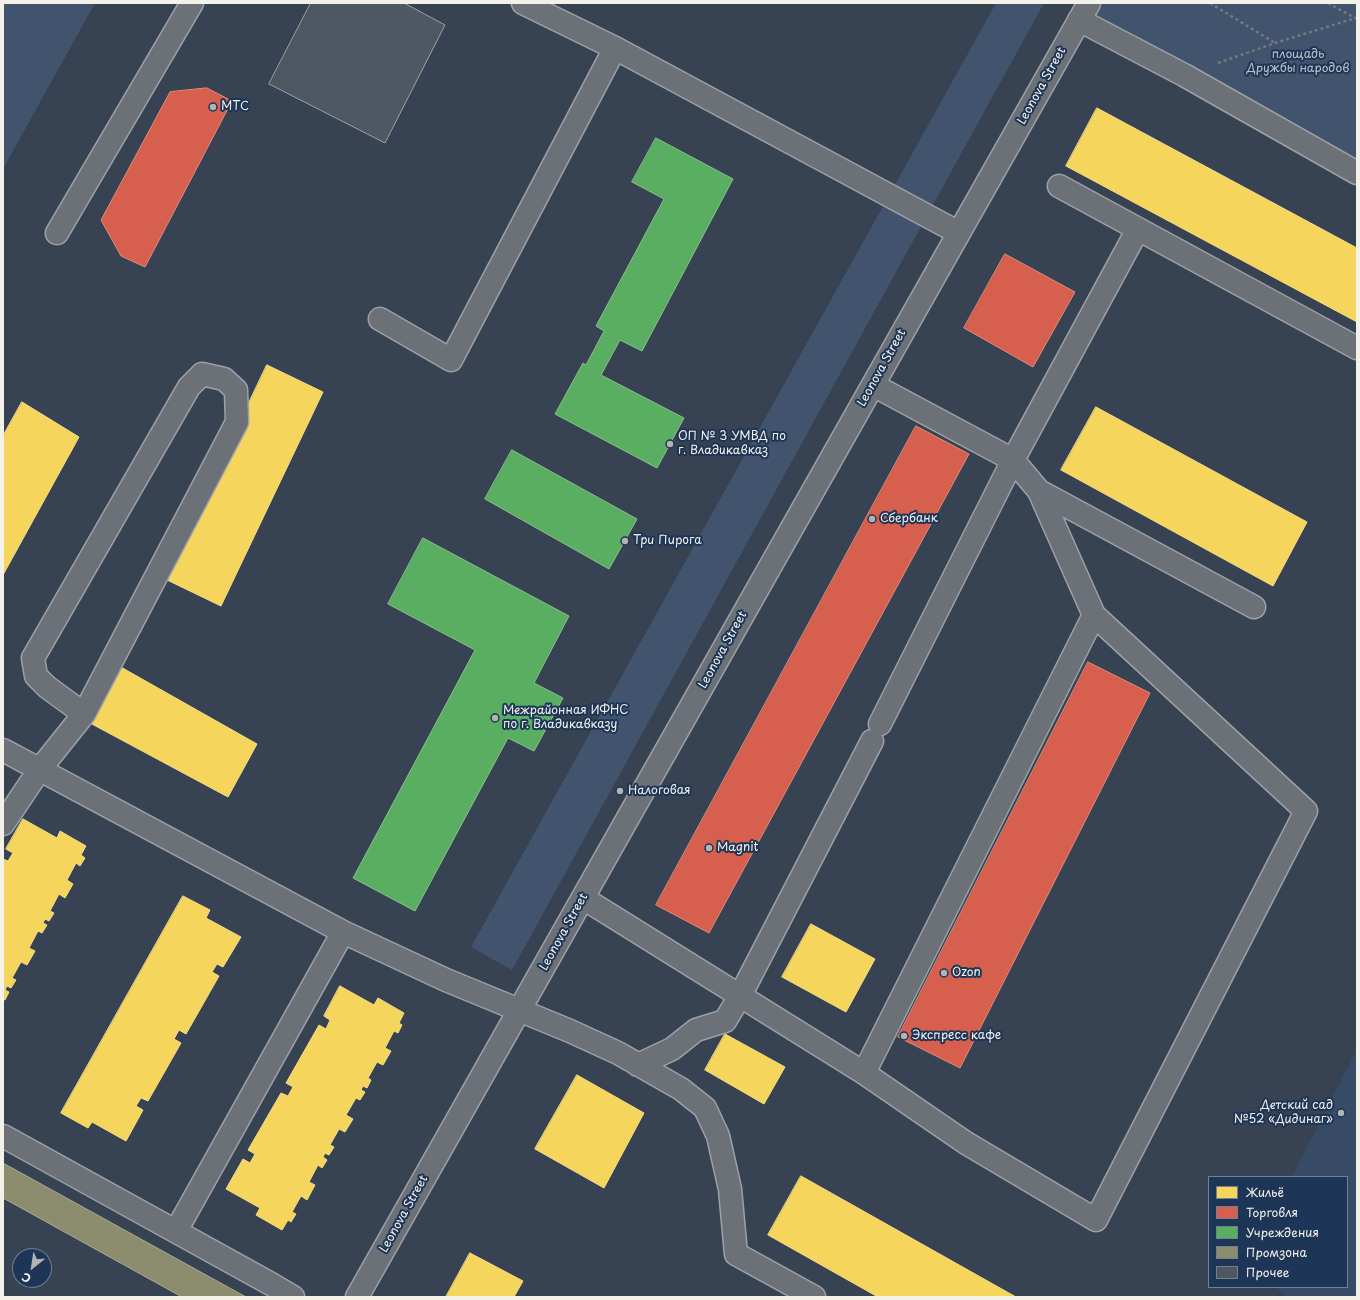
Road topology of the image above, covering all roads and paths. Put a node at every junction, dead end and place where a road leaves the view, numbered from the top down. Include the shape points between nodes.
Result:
1 (192, 3) edge
2 (523, 3) edge
3 (1210, 3) edge
4 (1328, 3) edge
5 (1084, 12) edge
6 (1357, 17) edge
7 (1275, 43) junction
8 (615, 48) junction
9 (1184, 75) junction
10 (1357, 173) edge
11 (1059, 186) dead end
12 (1138, 230) junction
13 (57, 233) dead end
14 (958, 233) junction
15 (380, 319) dead end
16 (1357, 348) edge
17 (873, 385) junction
18 (1013, 460) junction
19 (1040, 491) junction
20 (1254, 607) dead end
21 (1094, 614) junction
22 (84, 714) junction
23 (3, 750) edge
24 (40, 769) junction
25 (3, 824) edge
26 (583, 898) junction
27 (343, 932) junction
28 (740, 996) junction
29 (520, 1010) junction
30 (638, 1065) junction
31 (864, 1073) junction
32 (3, 1136) edge
33 (176, 1231) junction
34 (293, 1297) edge
35 (357, 1297) edge
36 (814, 1297) edge

1 - 13 street
2 - 8 street
3 - 7 path
4 - 6 path
5 - 9 street
5 - 14 street, Leonova Street
6 - 7 path
7 - 9 path
8 - 14 street
8 - 15 street via 451,360
9 - 10 street
11 - 12 street
12 - 16 street
12 - 18 street
14 - 17 street, Leonova Street
17 - 18 street
17 - 26 street, Leonova Street
18 - 19 street
18 - 28 street
19 - 20 street
19 - 21 street
21 - 31 street
21 - 31 street via 1306,811 1096,1220 966,1143
22 - 22 street via 36,676 33,658 189,387 202,374 224,379 236,390 237,422
22 - 24 street
23 - 24 street
24 - 25 street
24 - 27 street
26 - 28 street
26 - 29 street, Leonova Street
27 - 29 street via 446,980
27 - 33 street
28 - 30 street via 725,1021 696,1030 672,1049
28 - 31 street
29 - 30 street via 618,1053
29 - 35 street, Leonova Street
30 - 36 street via 681,1088 705,1108 718,1136 730,1189 736,1254
32 - 33 street
33 - 34 street

